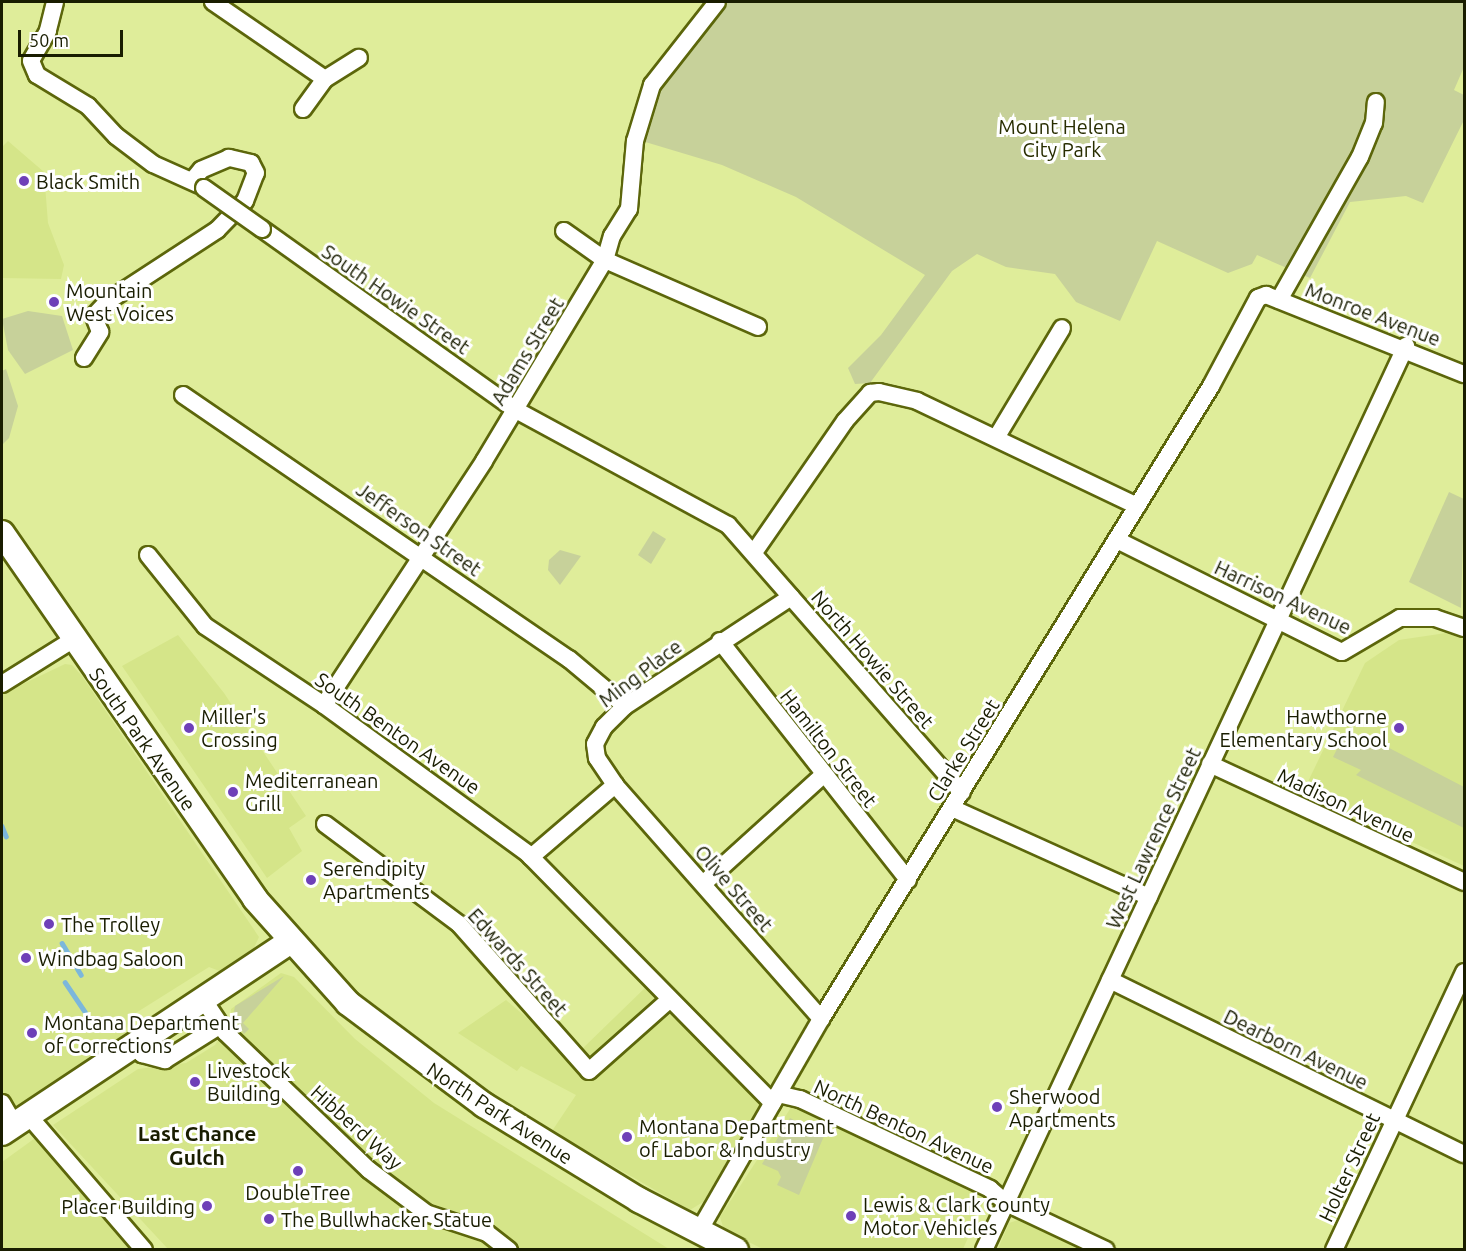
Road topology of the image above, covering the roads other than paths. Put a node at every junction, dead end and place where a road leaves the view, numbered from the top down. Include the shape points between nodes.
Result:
1 (55, 2) edge
2 (213, 2) edge
3 (717, 2) edge
4 (359, 58) dead end
5 (325, 79) junction
6 (1376, 102) dead end
7 (303, 109) dead end
8 (198, 184) junction
9 (564, 231) dead end
10 (605, 260) junction
11 (1273, 297) junction
12 (758, 327) dead end
13 (1062, 327) dead end
14 (1406, 346) junction
15 (84, 358) dead end
16 (1464, 374) edge
17 (183, 395) dead end
18 (516, 410) junction
19 (996, 438) junction
20 (1137, 506) junction
21 (2, 533) edge
22 (1117, 540) junction
23 (755, 551) junction
24 (148, 555) dead end
25 (423, 558) junction
26 (791, 597) junction
27 (1277, 621) junction
28 (1464, 628) edge
29 (74, 639) junction
30 (720, 641) junction
31 (2, 684) edge
32 (324, 705) junction
33 (625, 706) junction
34 (1210, 764) junction
35 (823, 775) junction
36 (615, 785) junction
37 (962, 792) junction
38 (952, 808) junction
39 (325, 824) dead end
40 (531, 857) junction
41 (908, 880) junction
42 (1464, 882) edge
43 (703, 884) junction
44 (1149, 897) junction
45 (586, 914) joint
46 (289, 942) junction
47 (1464, 972) edge
48 (1110, 980) junction
49 (203, 999) junction
50 (669, 1000) junction
51 (821, 1019) junction
52 (219, 1026) junction
53 (135, 1046) junction
54 (775, 1099) junction
55 (2, 1103) edge
56 (1394, 1120) junction
57 (14, 1124) edge
58 (1464, 1154) edge
59 (1006, 1203) junction
60 (699, 1231) junction
61 (144, 1250) edge
62 (509, 1250) edge
63 (736, 1250) edge
64 (984, 1250) edge
65 (1106, 1250) edge
66 (1334, 1250) edge

1 - 8 street, South Howie Street via 48,31 32,61 37,75 88,106 153,164
2 - 5 street
3 - 10 street, Adams Street via 652,85 635,141 629,209 612,236
4 - 5 street
5 - 7 street
6 - 11 street, Clarke Street via 1374,123 1360,157
8 - 15 street via 209,166 229,158 251,163 256,173 245,201 222,225 114,296 94,316 100,332
8 - 18 street, South Howie Street, bridge
9 - 10 street
10 - 12 street
10 - 18 street, Adams Street
11 - 14 street, Monroe Avenue
11 - 20 street, Clarke Street via 1258,298 1211,387
13 - 19 street
14 - 16 street, Monroe Avenue
14 - 27 street, West Lawrence Street
17 - 25 street, Jefferson Street
18 - 23 street, South Howie Street via 728,525
18 - 25 street, Adams Street
19 - 20 street
19 - 23 street via 917,401 870,393 845,421
20 - 22 street, Clarke Street
21 - 29 street, South Park Avenue
22 - 27 street, Harrison Avenue
22 - 37 street, Clarke Street
23 - 26 street, North Howie Street
24 - 32 street, South Benton Avenue via 205,626
25 - 32 street, Adams Street
25 - 33 street, Jefferson Street via 569,659
26 - 30 street, Ming Place
26 - 37 street, North Howie Street
27 - 28 street, Harrison Avenue via 1342,652 1400,618 1435,618
27 - 34 street, West Lawrence Street
29 - 31 street
29 - 46 street, South Park Avenue
30 - 33 street, Ming Place
30 - 35 street, Hamilton Street
32 - 40 street, South Benton Avenue
33 - 36 street, Ming Place via 604,727 595,744 597,758
34 - 42 street, Madison Avenue
34 - 44 street, West Lawrence Street
35 - 41 street, Hamilton Street
35 - 43 street
36 - 40 street
36 - 43 street, Olive Street
37 - 38 street, Clarke Street
38 - 41 street, Clarke Street
38 - 44 street
39 - 50 street, Edwards Street via 459,924 589,1071
40 - 45 street, South Benton Avenue
41 - 51 street, Clarke Street
43 - 51 street, Olive Street
44 - 48 street, West Lawrence Street
45 - 50 street, North Benton Avenue
46 - 49 street
46 - 60 street, North Park Avenue via 348,1003 431,1070 639,1200
47 - 56 street, Holter Street
48 - 56 street, Dearborn Avenue
48 - 59 street, West Lawrence Street
49 - 52 street, Hibberd Way
49 - 53 street
50 - 54 street, North Benton Avenue
51 - 54 street, Clarke Street
52 - 53 street via 165,1060 142,1054
52 - 62 street, Hibberd Way via 369,1170 415,1207 436,1218 487,1233
53 - 57 street
54 - 59 street, North Benton Avenue via 800,1099 990,1189
54 - 60 street, Clarke Street
55 - 57 street
56 - 58 street, Dearborn Avenue
56 - 66 street, Holter Street
57 - 61 street
59 - 64 street, West Lawrence Street
59 - 65 street, North Benton Avenue
60 - 63 street, North Park Avenue

